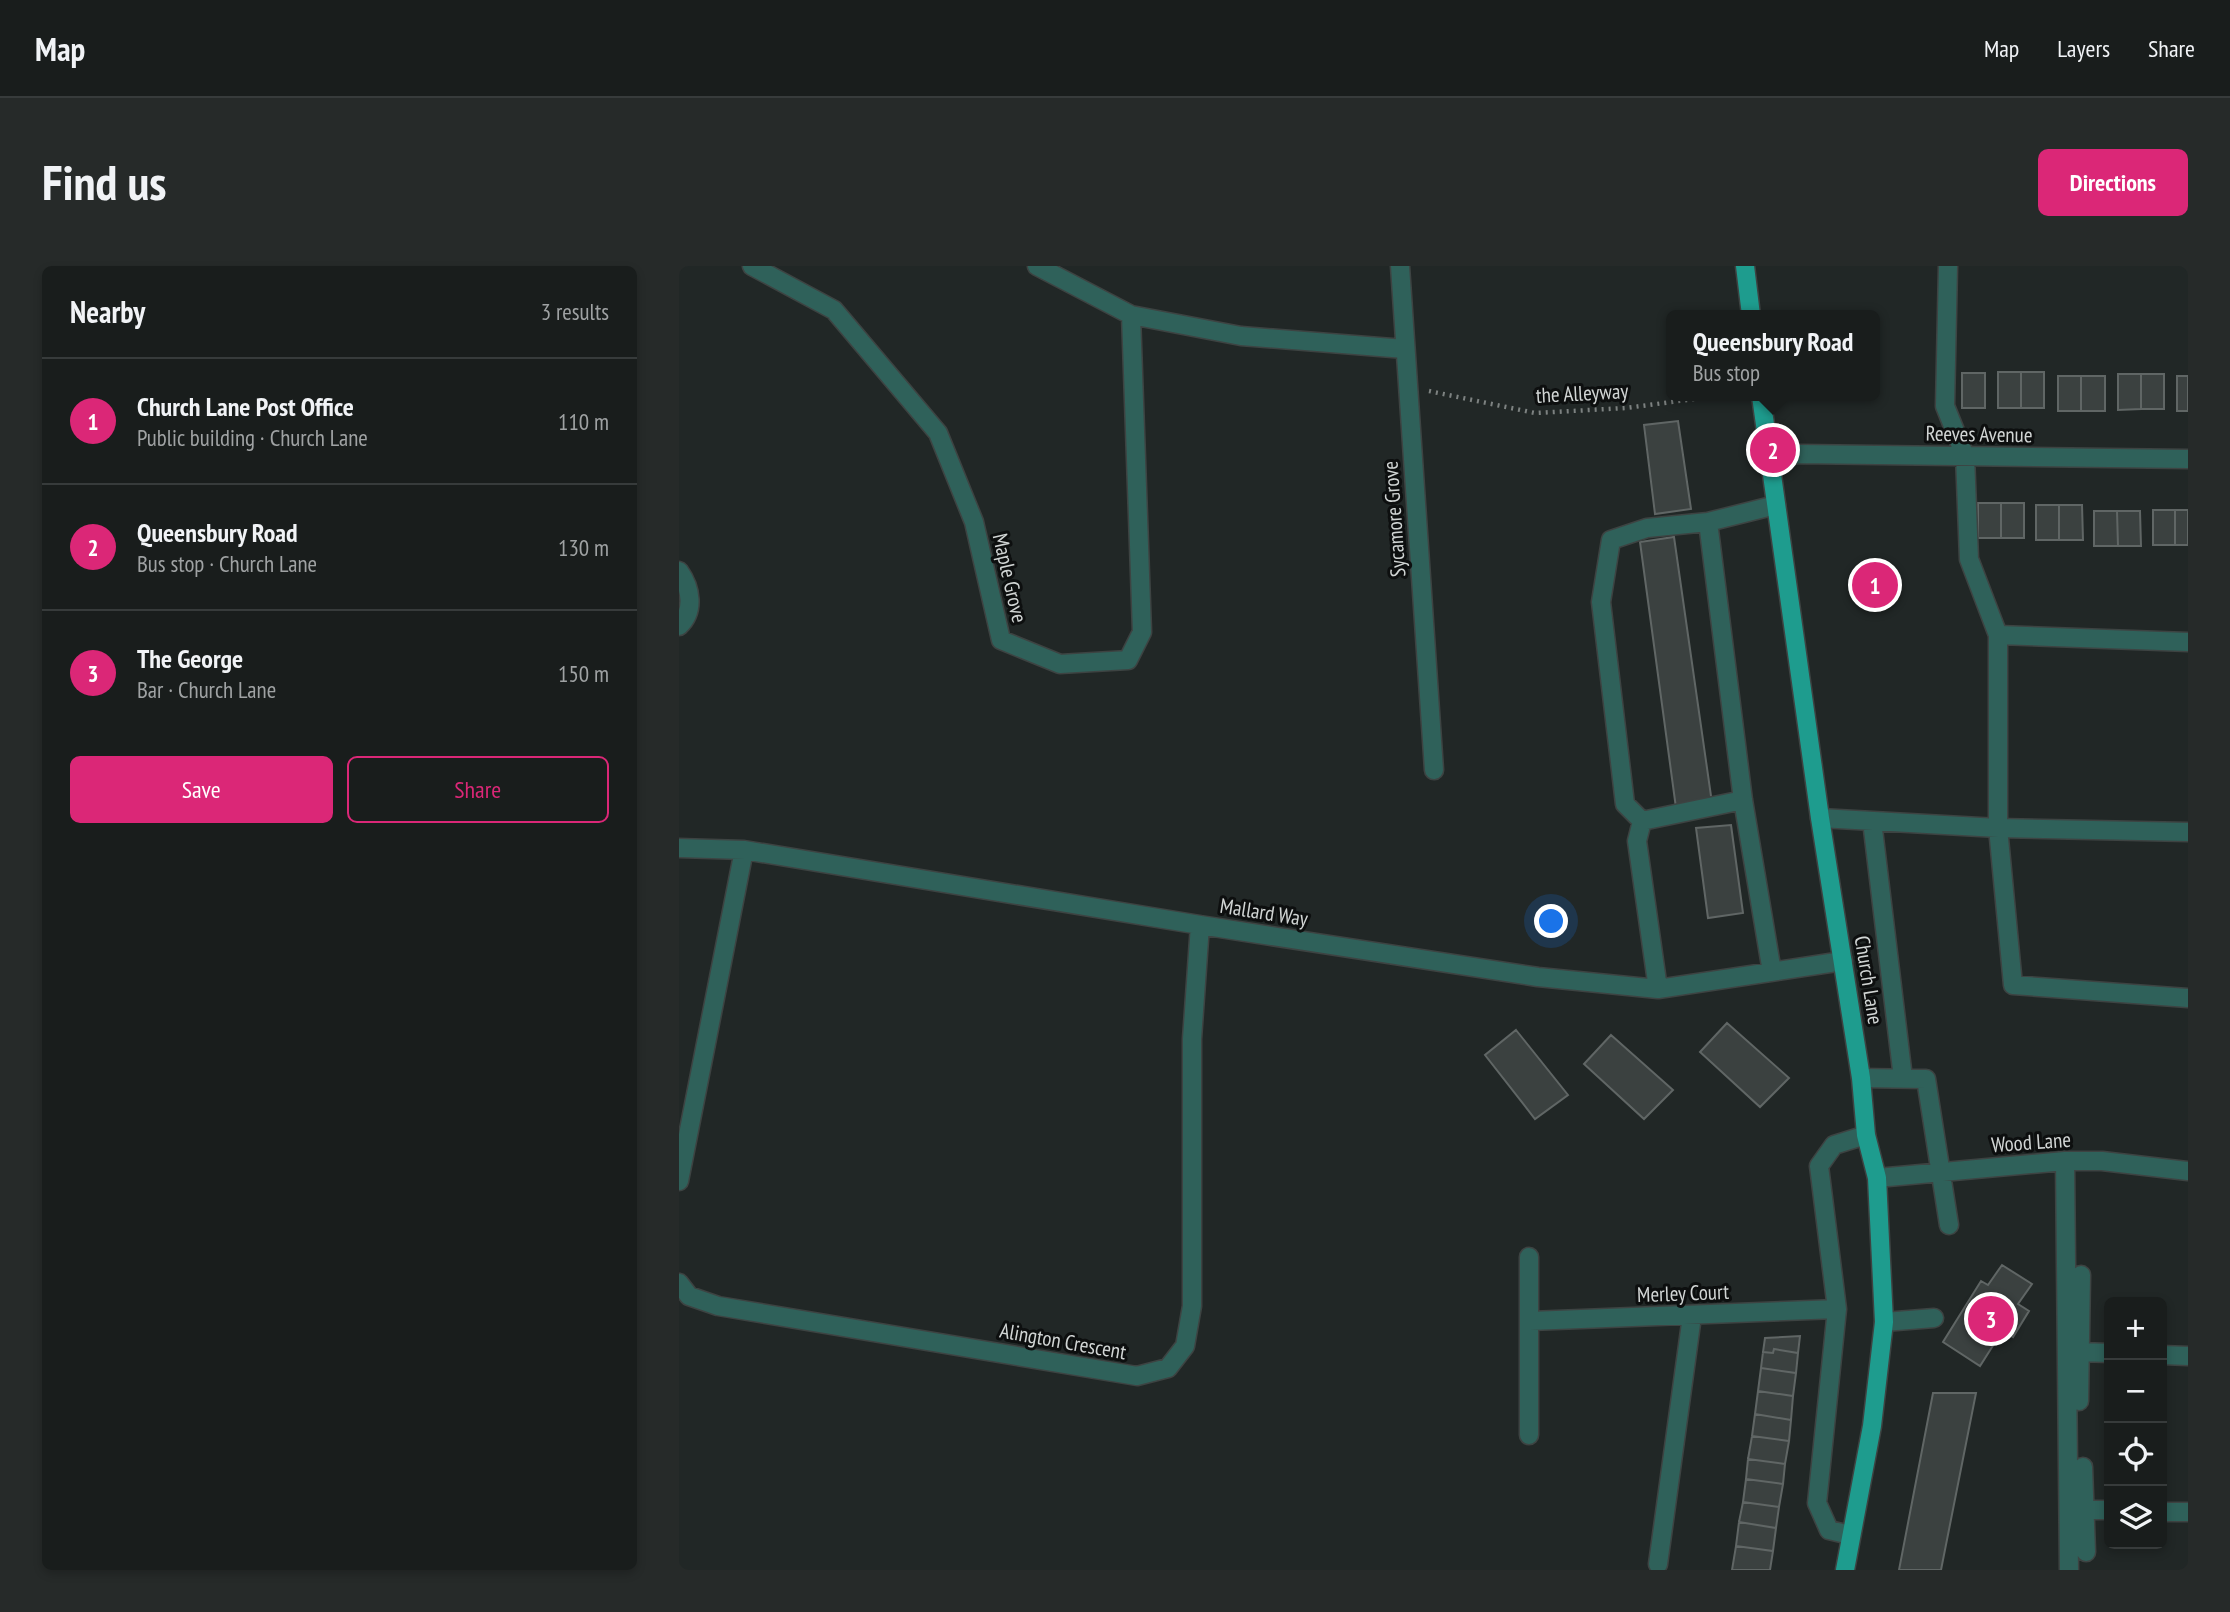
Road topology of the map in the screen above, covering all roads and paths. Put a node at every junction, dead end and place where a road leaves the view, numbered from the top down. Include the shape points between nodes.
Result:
1 (752, 266) edge
2 (1037, 266) edge
3 (1400, 266) edge
4 (1745, 266) edge
5 (1948, 266) edge
6 (1750, 310) edge
7 (1131, 315) junction
8 (1405, 349) junction
9 (1407, 387) junction
10 (1679, 401) edge
11 (1762, 401) edge
12 (1965, 456) junction
13 (1770, 458) junction
14 (2188, 459) edge
15 (1776, 505) junction
16 (1708, 522) junction
17 (679, 571) edge
18 (679, 626) edge
19 (1999, 635) junction
20 (2188, 642) edge
21 (1434, 770) dead end
22 (1743, 800) junction
23 (1820, 818) junction
24 (1641, 821) junction
25 (1872, 821) junction
26 (1998, 828) junction
27 (2188, 832) edge
28 (679, 848) edge
29 (744, 850) junction
30 (1200, 925) junction
31 (1843, 961) junction
32 (1772, 972) junction
33 (1658, 989) junction
34 (2188, 998) edge
35 (1861, 1079) junction
36 (1903, 1079) junction
37 (1865, 1135) junction
38 (2065, 1161) junction
39 (1940, 1171) junction
40 (2188, 1171) edge
41 (1877, 1178) junction
42 (679, 1181) edge
43 (1949, 1225) dead end
44 (1529, 1257) dead end
45 (2081, 1275) dead end
46 (679, 1283) edge
47 (1837, 1309) junction
48 (1692, 1316) junction
49 (1934, 1318) dead end
50 (1530, 1321) junction
51 (1884, 1322) junction
52 (2080, 1352) junction
53 (2104, 1353) edge
54 (2167, 1355) edge
55 (2188, 1356) edge
56 (2079, 1401) dead end
57 (1529, 1435) dead end
58 (2083, 1466) dead end
59 (2084, 1510) junction
60 (2104, 1510) edge
61 (2167, 1512) edge
62 (2188, 1512) edge
63 (1850, 1535) junction
64 (2086, 1552) dead end
65 (1658, 1564) dead end
66 (1845, 1570) edge
67 (2069, 1570) edge

1 - 7 street, Maple Grove via 834,310 938,433 974,522 1001,640 1060,664 1128,660 1142,632
2 - 7 street
3 - 8 street, Sycamore Grove
4 - 6 main road
5 - 12 street via 1945,407
7 - 8 street via 1241,336
8 - 9 street, Sycamore Grove
9 - 10 path, the Alleyway via 1535,413
9 - 21 street, Sycamore Grove
11 - 13 main road, Church Lane
12 - 13 street, Reeves Avenue via 1799,454
12 - 14 street, Reeves Avenue
12 - 19 street via 1969,559
13 - 15 main road, Church Lane
15 - 16 street
15 - 23 main road, Church Lane
16 - 22 street
16 - 24 street via 1647,528 1611,540 1601,602 1625,804
17 - 18 street via 687,581 690,602 689,613
19 - 20 street
19 - 26 street
22 - 24 street
22 - 32 street
23 - 25 street
23 - 31 main road, Church Lane
24 - 33 street via 1637,841
25 - 26 street
25 - 36 street
26 - 27 street
26 - 34 street via 2013,985
28 - 29 street, Mallard Way
29 - 30 street, Mallard Way
29 - 42 street
30 - 33 street, Mallard Way via 1538,977
30 - 46 street, Alington Crescent via 1192,1039 1192,1306 1185,1346 1168,1368 1137,1376 718,1306 689,1296
31 - 32 street, Mallard Way
31 - 35 main road, Church Lane
32 - 33 street, Mallard Way
35 - 36 street
35 - 37 main road, Church Lane
36 - 39 street via 1926,1079
37 - 41 main road, Church Lane
37 - 47 street via 1834,1145 1819,1166
38 - 39 street, Wood Lane
38 - 40 street, Wood Lane
38 - 67 street
39 - 41 street, Wood Lane
39 - 43 street
41 - 51 main road, Church Lane
44 - 50 street
45 - 52 street
47 - 48 street, Merley Court
47 - 63 street via 1817,1503 1829,1530
48 - 50 street, Merley Court
48 - 65 street
49 - 51 street
50 - 57 street
51 - 63 main road, Church Lane via 1872,1426
52 - 53 street
52 - 56 street
54 - 55 street
58 - 59 street
59 - 60 street
59 - 64 street
61 - 62 street
63 - 66 main road, Church Lane

